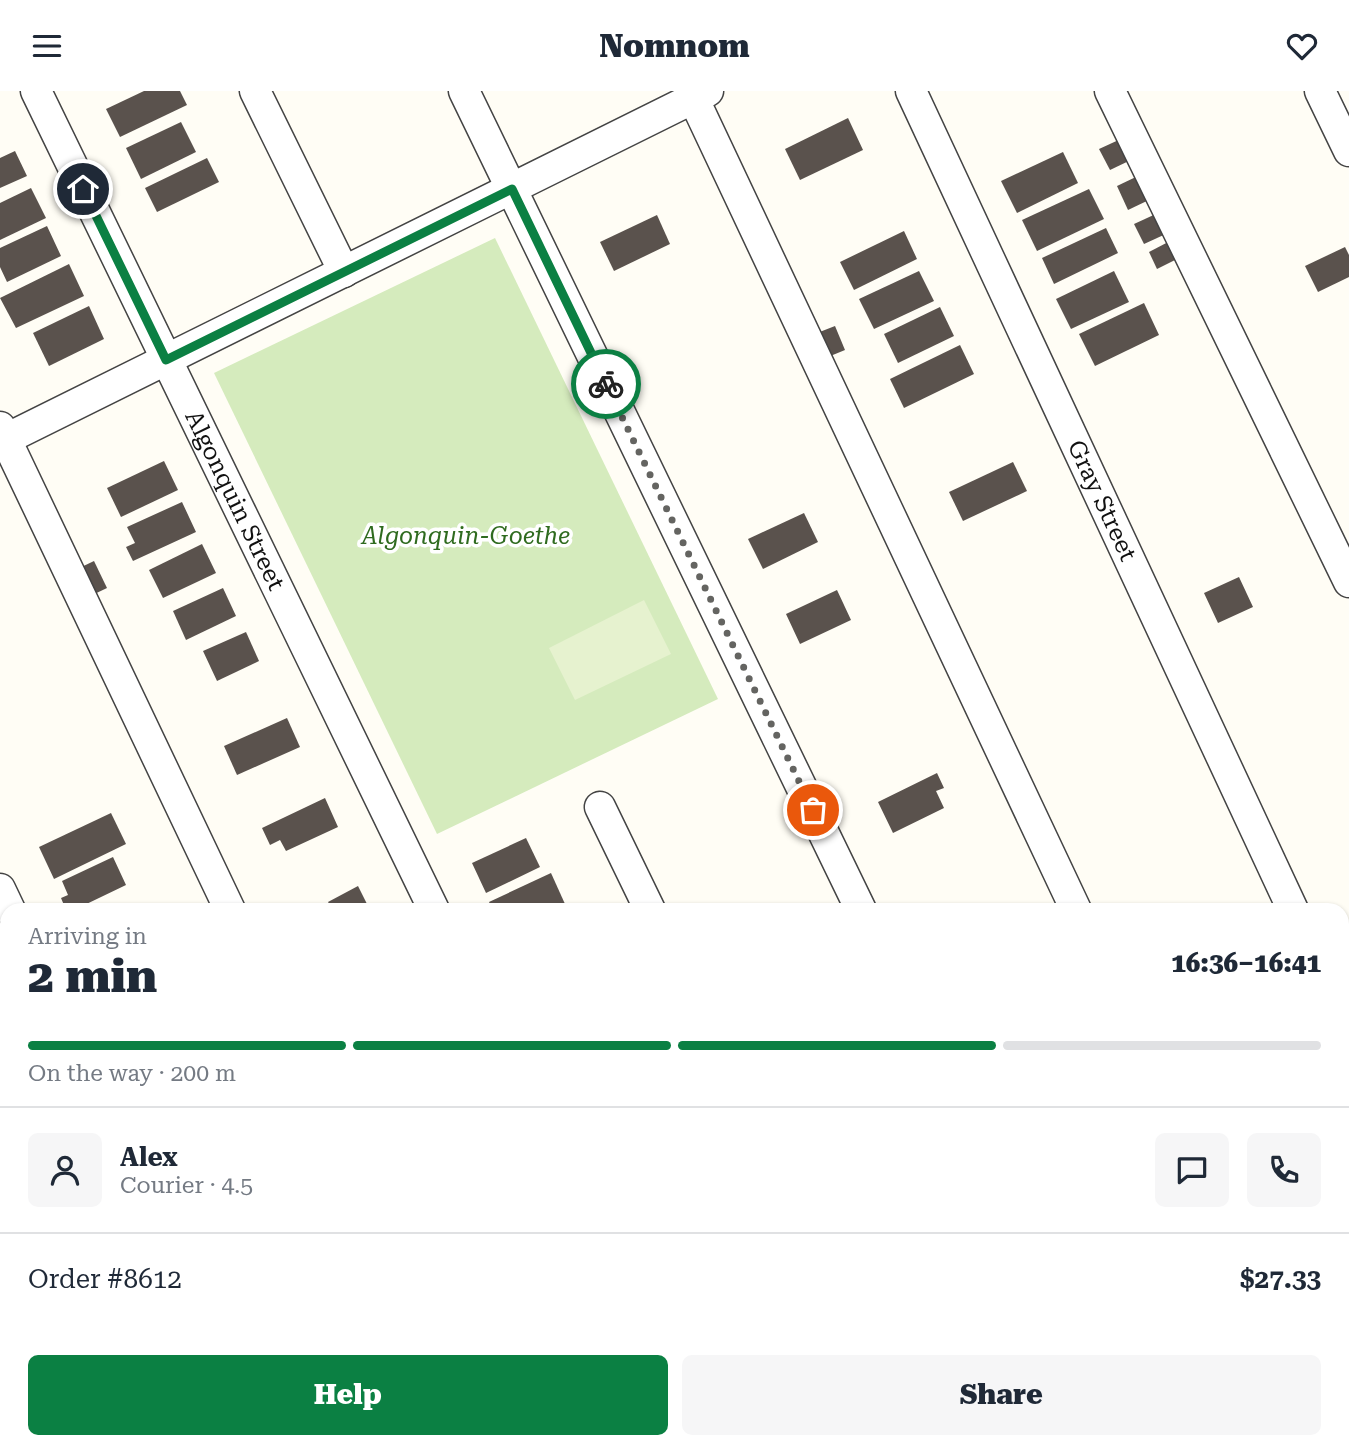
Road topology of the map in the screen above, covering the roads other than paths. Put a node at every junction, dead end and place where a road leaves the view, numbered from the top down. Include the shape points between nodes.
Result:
1 (36, 91) edge
2 (256, 91) edge
3 (464, 91) edge
4 (911, 91) edge
5 (1110, 91) edge
6 (1320, 91) edge
7 (697, 93) edge
8 (1349, 151) edge
9 (512, 189) junction
10 (344, 272) junction
11 (166, 360) junction
12 (2, 436) edge
13 (1349, 582) edge
14 (600, 807) dead end
15 (227, 903) edge
16 (432, 903) edge
17 (647, 903) edge
18 (858, 903) edge
19 (1073, 903) edge
20 (1290, 903) edge

1 - 11 street, Algonquin Street
2 - 10 street
3 - 9 street
4 - 20 street, Gray Street
5 - 13 street
6 - 8 street
7 - 9 street
7 - 19 street
9 - 10 street
9 - 18 street
10 - 11 street
11 - 12 street
11 - 16 street, Algonquin Street
12 - 15 street
14 - 17 street

